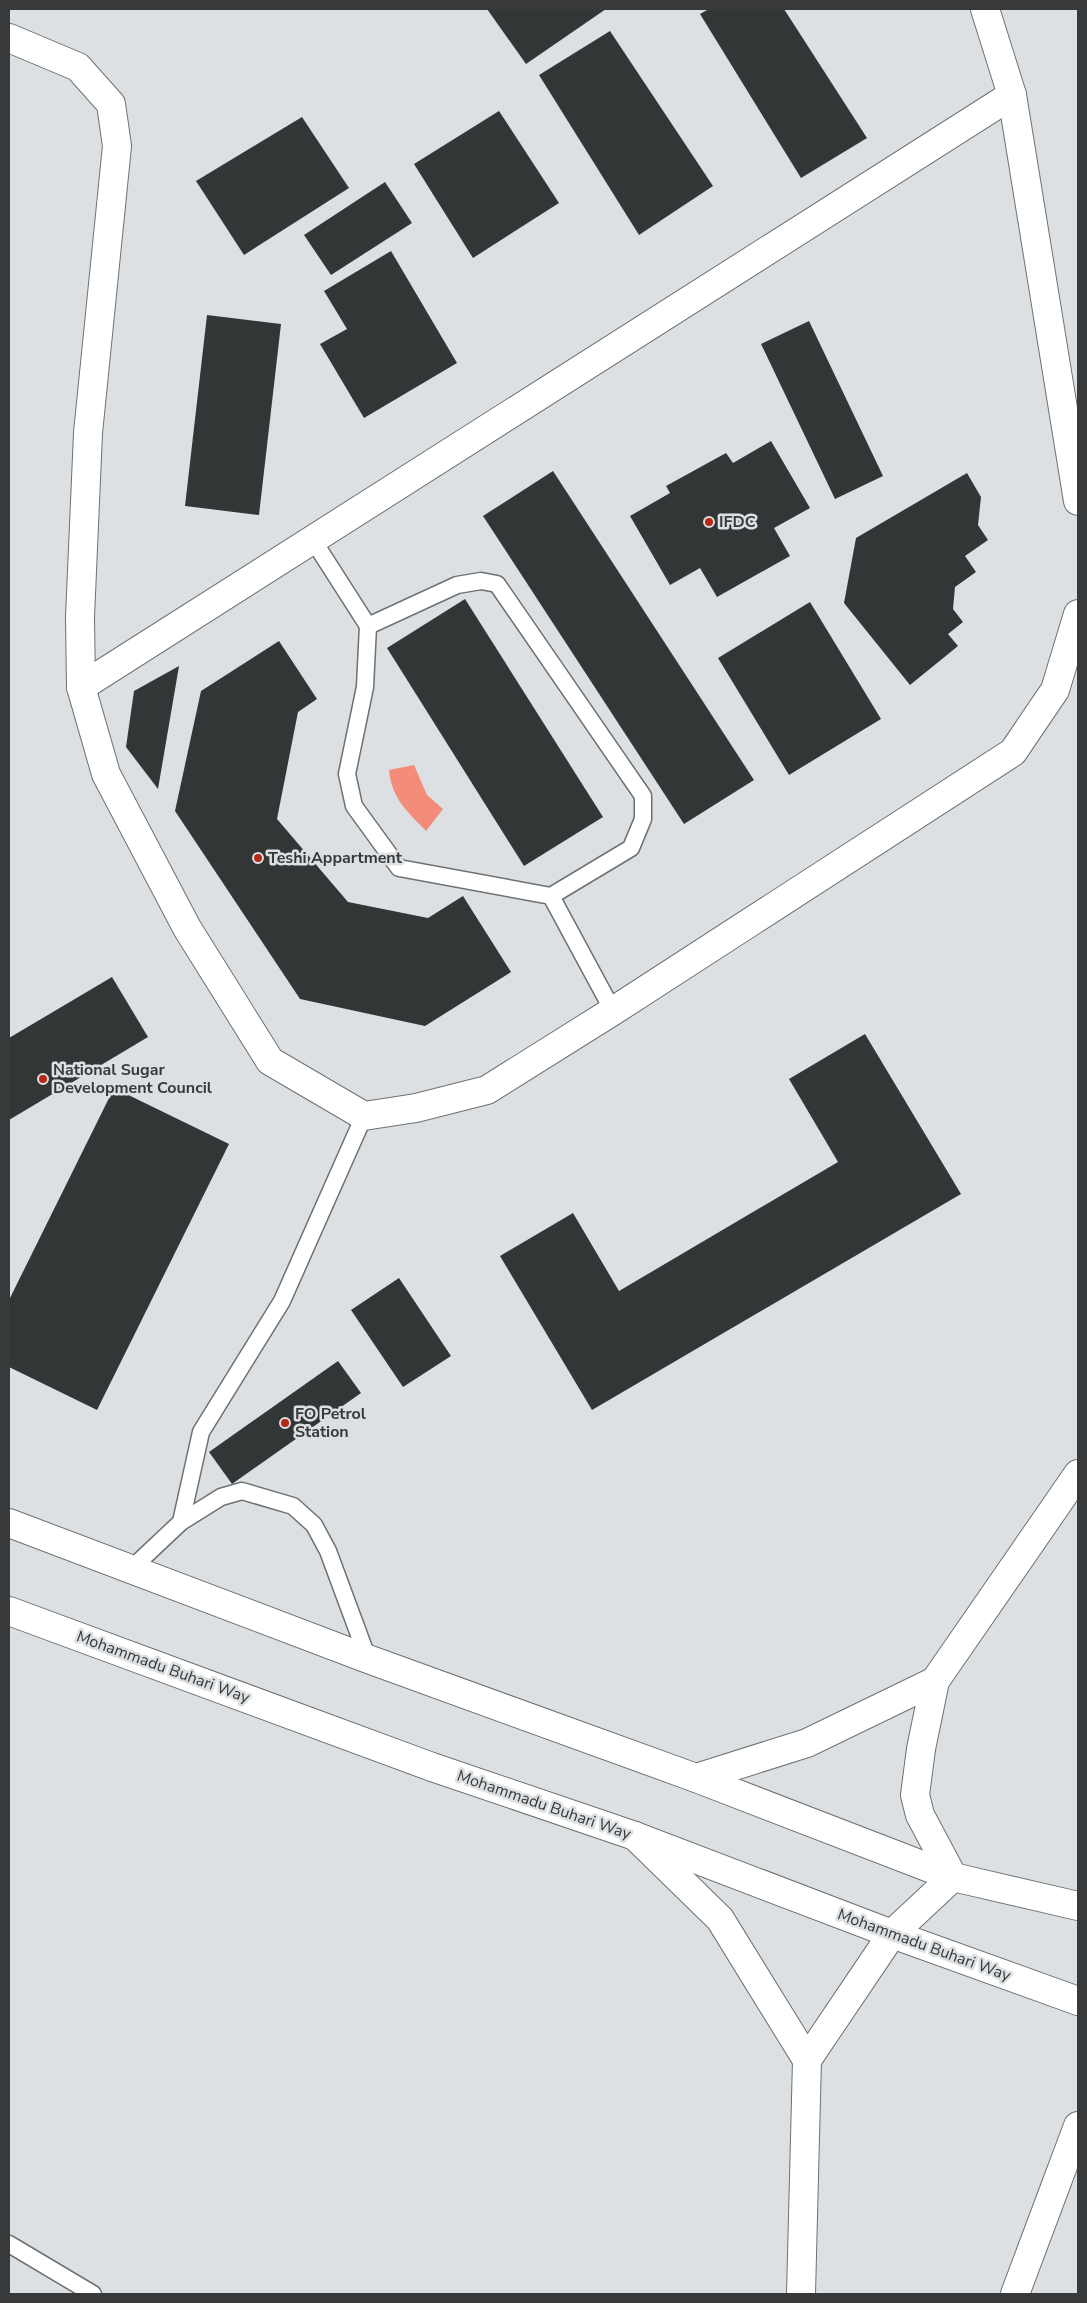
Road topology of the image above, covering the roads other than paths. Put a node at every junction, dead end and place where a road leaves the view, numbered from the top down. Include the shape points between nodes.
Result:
1 (986, 9) edge
2 (9, 38) edge
3 (1012, 95) junction
4 (1078, 502) edge
5 (313, 540) junction
6 (1078, 614) edge
7 (368, 626) junction
8 (81, 687) junction
9 (551, 896) junction
10 (613, 1011) junction
11 (364, 1116) junction
12 (1078, 1474) edge
13 (181, 1522) junction
14 (9, 1523) edge
15 (130, 1570) junction
16 (9, 1611) edge
17 (368, 1659) junction
18 (935, 1681) junction
19 (696, 1778) junction
20 (635, 1836) junction
21 (953, 1877) junction
22 (1078, 1906) edge
23 (892, 1934) junction
24 (1078, 2001) edge
25 (808, 2060) junction
26 (1078, 2126) edge
27 (9, 2244) edge
28 (93, 2294) edge
29 (801, 2294) edge
30 (1015, 2294) edge

1 - 3 main road
2 - 8 main road via 78,66 112,104 117,146 88,433 80,617
3 - 4 main road
3 - 5 main road
5 - 7 lane
5 - 8 main road
6 - 10 main road via 1056,690 1013,752
7 - 9 lane via 365,687 347,774 354,806 399,868
7 - 9 lane via 457,585 481,581 496,584 643,796 643,819 630,848
8 - 11 main road via 106,774 187,928 270,1061
9 - 10 lane
10 - 11 main road via 487,1090 416,1108
11 - 13 lane via 282,1301 201,1432
12 - 18 main road
13 - 15 lane
13 - 17 lane via 220,1497 242,1491 293,1506 314,1525 328,1551
14 - 15 main road
15 - 17 main road
16 - 20 main road, Mohammadu Buhari Way via 432,1767
17 - 19 main road
18 - 19 main road via 807,1743
18 - 21 main road via 915,1795 920,1815
19 - 21 main road
20 - 23 main road, Mohammadu Buhari Way
20 - 25 main road via 720,1919
21 - 22 main road
21 - 23 main road
23 - 24 main road, Mohammadu Buhari Way
23 - 25 main road
25 - 29 main road
26 - 30 main road
27 - 28 lane

